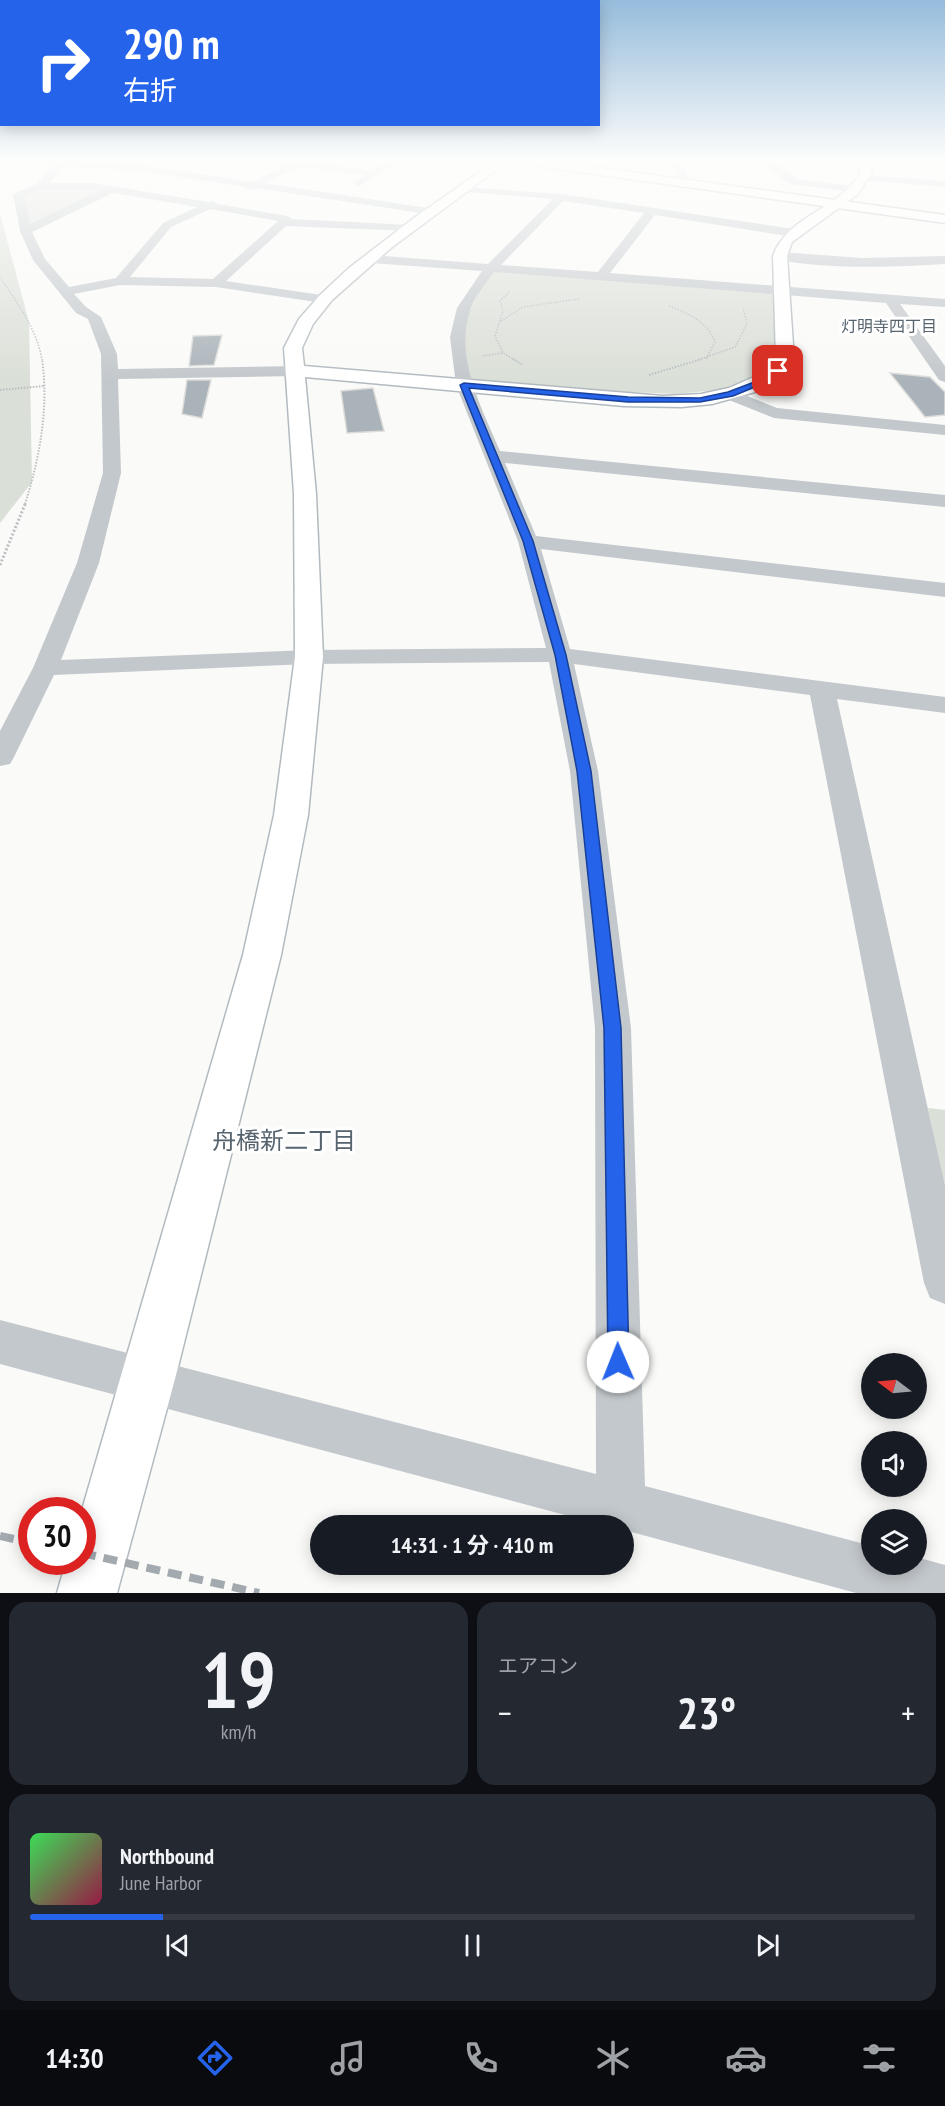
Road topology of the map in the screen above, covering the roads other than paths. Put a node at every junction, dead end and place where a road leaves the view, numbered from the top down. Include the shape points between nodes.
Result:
1 (27, 233) edge
2 (160, 233) edge
3 (271, 233) edge
4 (403, 233) edge
5 (526, 233) edge
6 (635, 233) edge
7 (794, 233) edge
8 (780, 256) junction
9 (371, 259) junction
10 (945, 260) edge
11 (487, 273) junction
12 (601, 277) junction
13 (120, 281) junction
14 (216, 283) junction
15 (67, 291) junction
16 (781, 291) junction
17 (323, 299) junction
18 (890, 299) junction
19 (945, 303) edge
20 (296, 371) junction
21 (109, 374) junction
22 (945, 377) edge
23 (464, 385) junction
24 (730, 394) junction
25 (945, 430) edge
26 (492, 456) junction
27 (945, 501) edge
28 (528, 541) junction
29 (945, 590) edge
30 (560, 655) junction
31 (309, 657) junction
32 (45, 668) junction
33 (822, 690) junction
34 (945, 705) edge
35 (0, 757) edge
36 (945, 1283) edge
37 (0, 1342) edge
38 (148, 1379) junction
39 (621, 1506) junction
40 (945, 1591) edge
41 (87, 1593) edge

1 - 15 street via 39,260
2 - 13 street
3 - 14 street
4 - 9 street
5 - 11 street
6 - 12 street
7 - 8 street via 785,241
8 - 10 street via 898,263
8 - 16 street
9 - 11 street
9 - 17 street
11 - 12 street
11 - 23 street via 464,308 457,337
12 - 16 street
13 - 14 street
13 - 15 street
14 - 17 street
15 - 21 street via 81,310 94,317 109,354
16 - 18 street
16 - 24 street via 784,360 778,371
17 - 20 street via 297,336 293,348
18 - 19 street
18 - 22 street
20 - 21 street
20 - 23 street
20 - 31 street via 306,494
21 - 32 street via 112,473 88,563
23 - 24 street via 628,400 700,400
23 - 26 street
24 - 25 street via 783,415
26 - 27 street
26 - 28 street
28 - 29 street
28 - 30 street
30 - 31 street
30 - 33 street
30 - 39 street via 584,771 613,1028
31 - 32 street
31 - 38 street via 291,815 262,955
32 - 35 street
33 - 34 street
33 - 36 street
37 - 38 street
38 - 39 street
38 - 41 street
39 - 40 street

